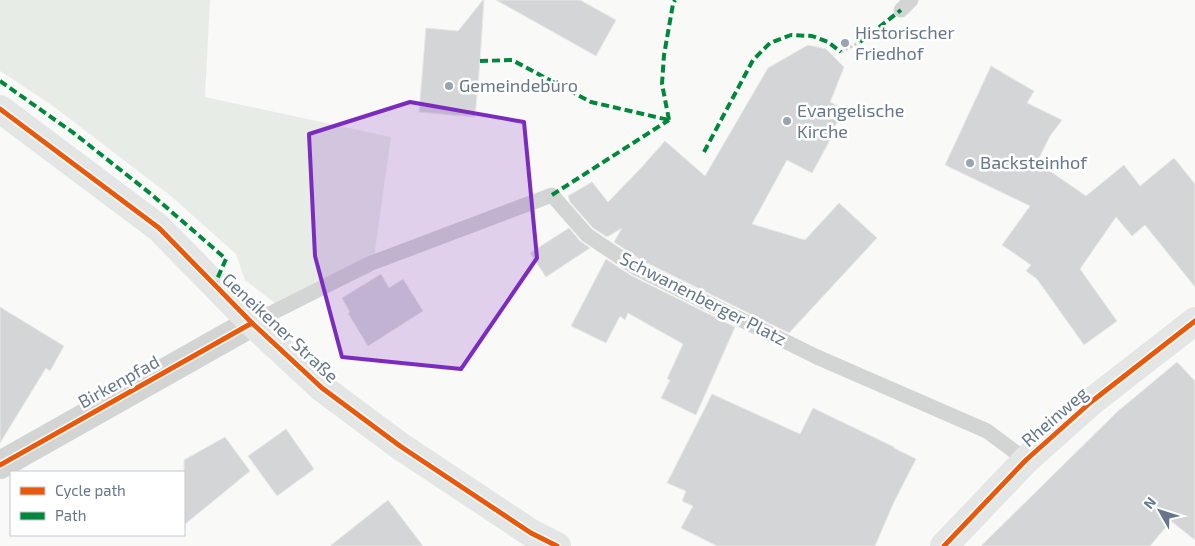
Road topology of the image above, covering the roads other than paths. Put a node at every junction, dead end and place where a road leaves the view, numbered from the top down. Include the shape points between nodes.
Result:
1 (0, 109) edge
2 (1195, 321) edge
3 (252, 323) junction
4 (1026, 460) junction
5 (0, 465) edge
6 (557, 546) edge
7 (944, 546) edge

1 - 3 street, Geneikener Straße via 159,228
2 - 4 street, Rheinweg via 1091,402
3 - 4 lane, Schwanenberger Platz via 369,264 552,195 587,235 636,268 817,357 987,430
3 - 5 street, Birkenpfad
3 - 6 street, Geneikener Straße via 322,388 400,446 531,533
4 - 7 street, Rheinweg

